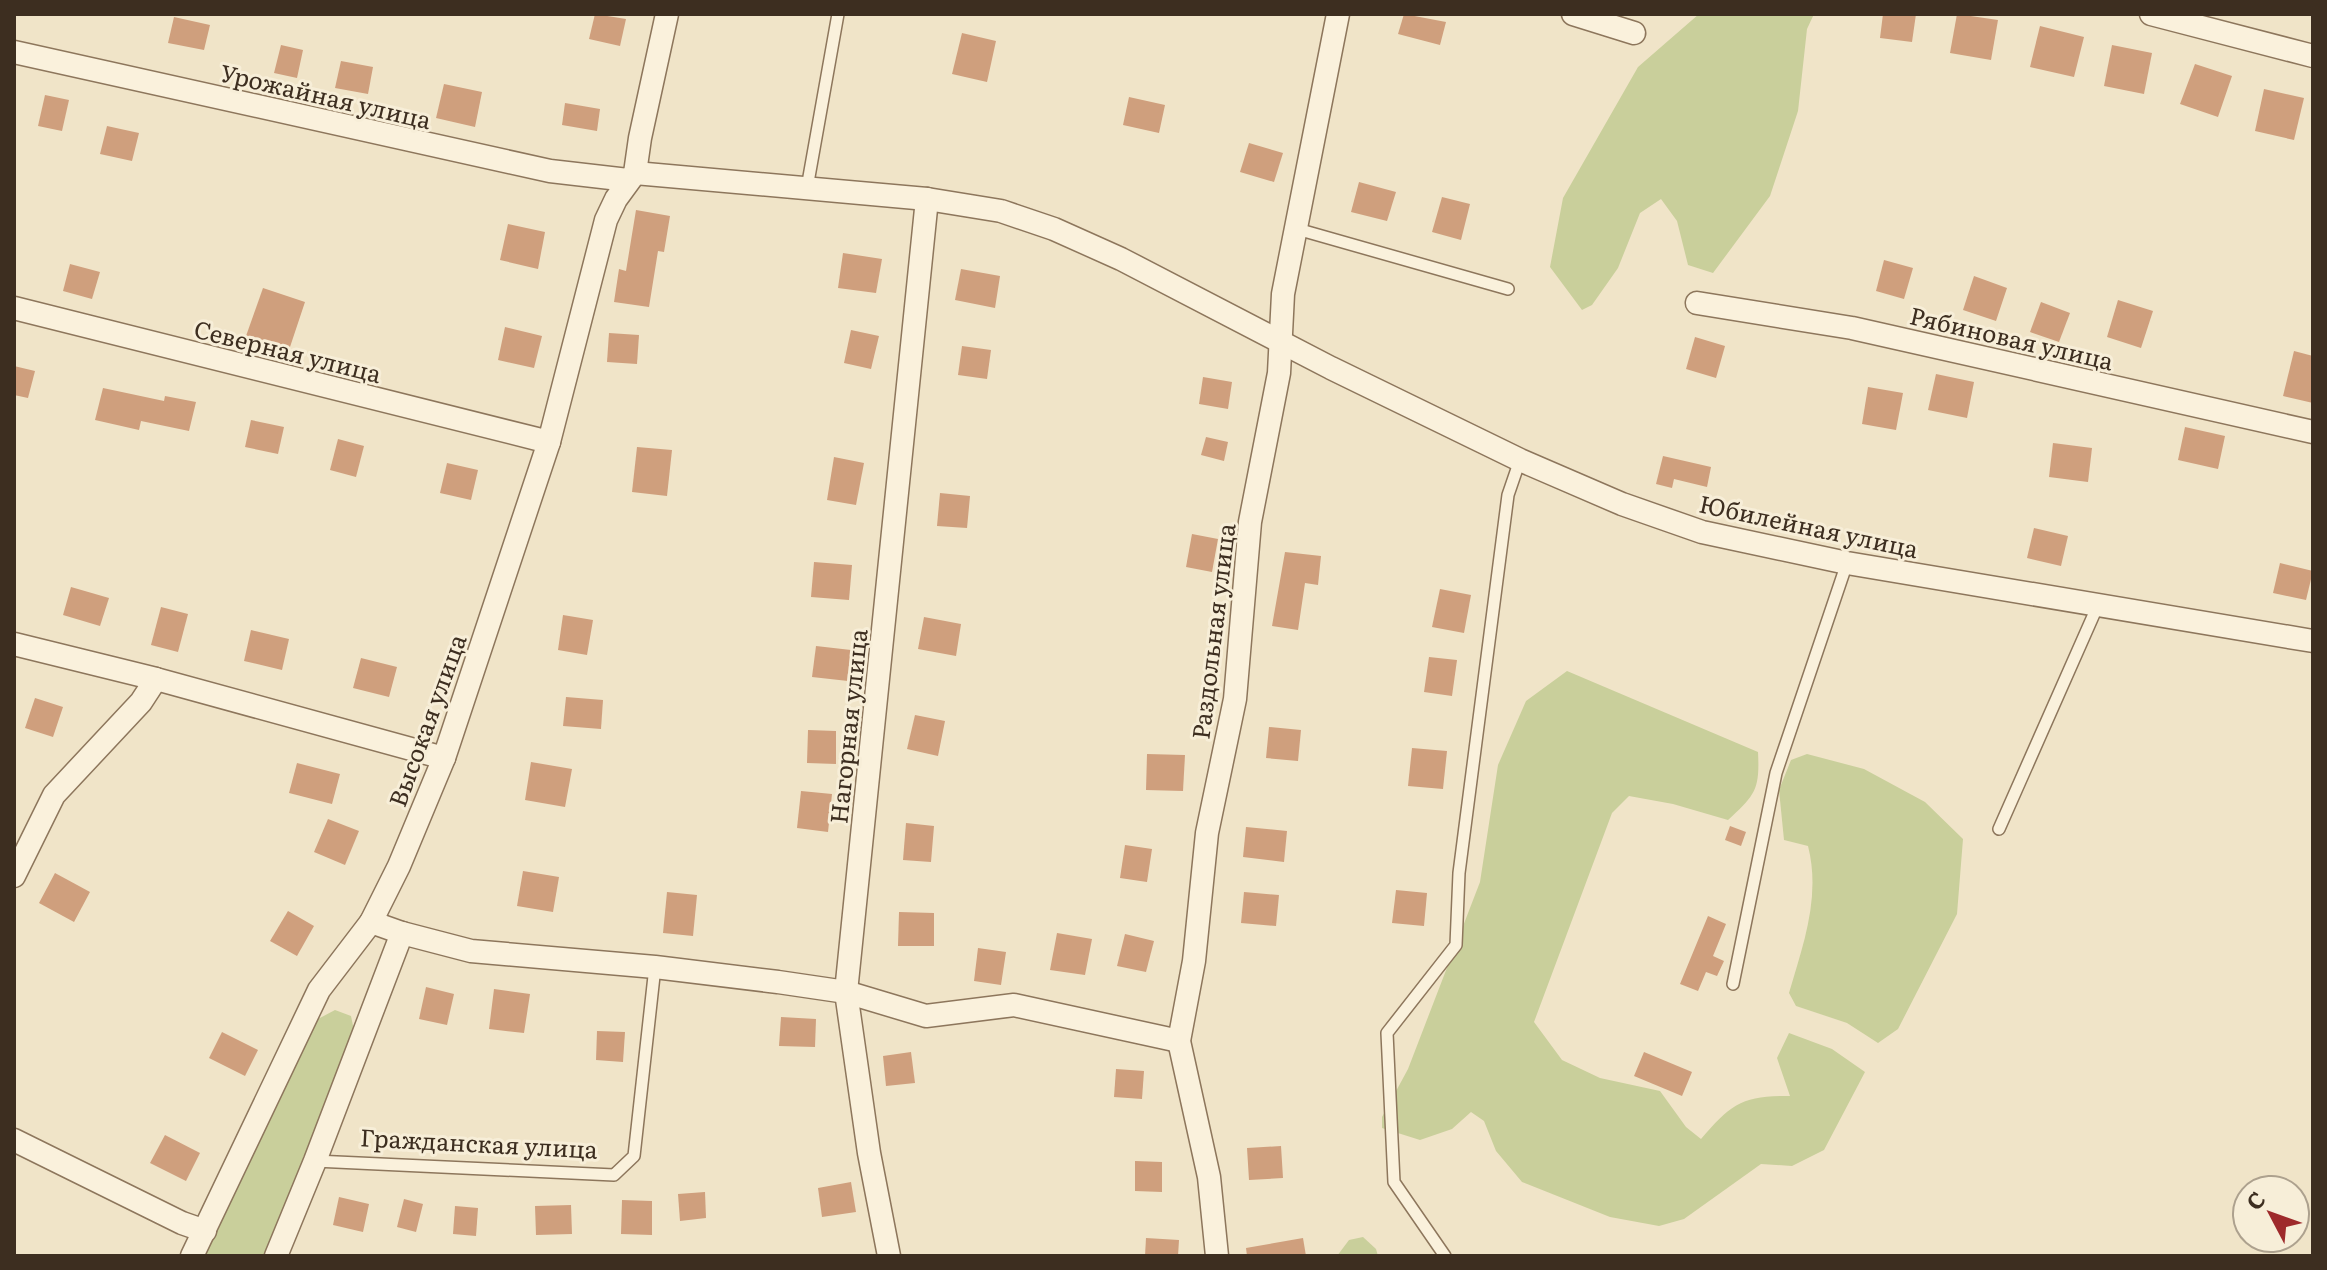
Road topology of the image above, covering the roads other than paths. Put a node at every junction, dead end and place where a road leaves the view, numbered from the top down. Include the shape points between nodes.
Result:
1 (667, 14) edge
2 (838, 14) edge
3 (1338, 14) edge
4 (1573, 14) edge
5 (2151, 14) edge
6 (1634, 33) dead end
7 (14, 52) edge
8 (2313, 56) edge
9 (632, 176) junction
10 (807, 188) junction
11 (927, 199) junction
12 (1297, 229) junction
13 (1508, 289) dead end
14 (1697, 303) dead end
15 (14, 308) edge
16 (1281, 341) junction
17 (2313, 432) edge
18 (549, 442) junction
19 (1520, 460) junction
20 (1847, 563) junction
21 (2098, 605) junction
22 (2313, 641) edge
23 (14, 644) edge
24 (156, 679) junction
25 (444, 758) junction
26 (1999, 829) dead end
27 (14, 876) edge
28 (371, 922) junction
29 (402, 933) junction
30 (655, 967) junction
31 (1733, 984) dead end
32 (846, 992) junction
33 (1179, 1041) junction
34 (14, 1140) edge
35 (315, 1161) junction
36 (205, 1231) junction
37 (192, 1256) edge
38 (276, 1256) edge
39 (889, 1256) edge
40 (1217, 1256) edge
41 (1445, 1256) edge

1 - 9 street
2 - 10 lane
3 - 12 street, Раздольная улица
4 - 6 street
5 - 8 street
7 - 9 street, Урожайная улица via 550,171
9 - 10 street, Урожайная улица
9 - 18 street, Высокая улица via 606,220
10 - 11 street, Урожайная улица
11 - 16 street, Юбилейная улица via 1001,211 1054,229
11 - 32 street, Нагорная улица
12 - 13 lane
12 - 16 street, Раздольная улица via 1283,294
14 - 17 street, Рябиновая улица via 1852,328
15 - 18 street, Северная улица
16 - 19 street, Юбилейная улица
16 - 33 street, Раздольная улица via 1250,522 1235,699 1207,833 1194,961
18 - 25 street, Высокая улица
19 - 20 street, Юбилейная улица via 1702,532
19 - 41 lane via 1508,495 1459,873 1456,945 1387,1033 1394,1182
20 - 21 street, Юбилейная улица
20 - 31 lane via 1776,773
21 - 22 street, Юбилейная улица
21 - 26 lane
23 - 24 street
24 - 25 street
24 - 27 street via 54,795
25 - 28 street, Высокая улица
28 - 29 street
28 - 36 street, Высокая улица via 319,990
29 - 30 street via 471,951
29 - 35 street
30 - 32 street
30 - 35 lane, Гражданская улица via 634,1156 614,1175
32 - 33 street via 926,1016 1014,1005
32 - 39 street, Нагорная улица
33 - 40 street, Раздольная улица via 1209,1177
34 - 36 street
35 - 38 street
36 - 37 street, Высокая улица

